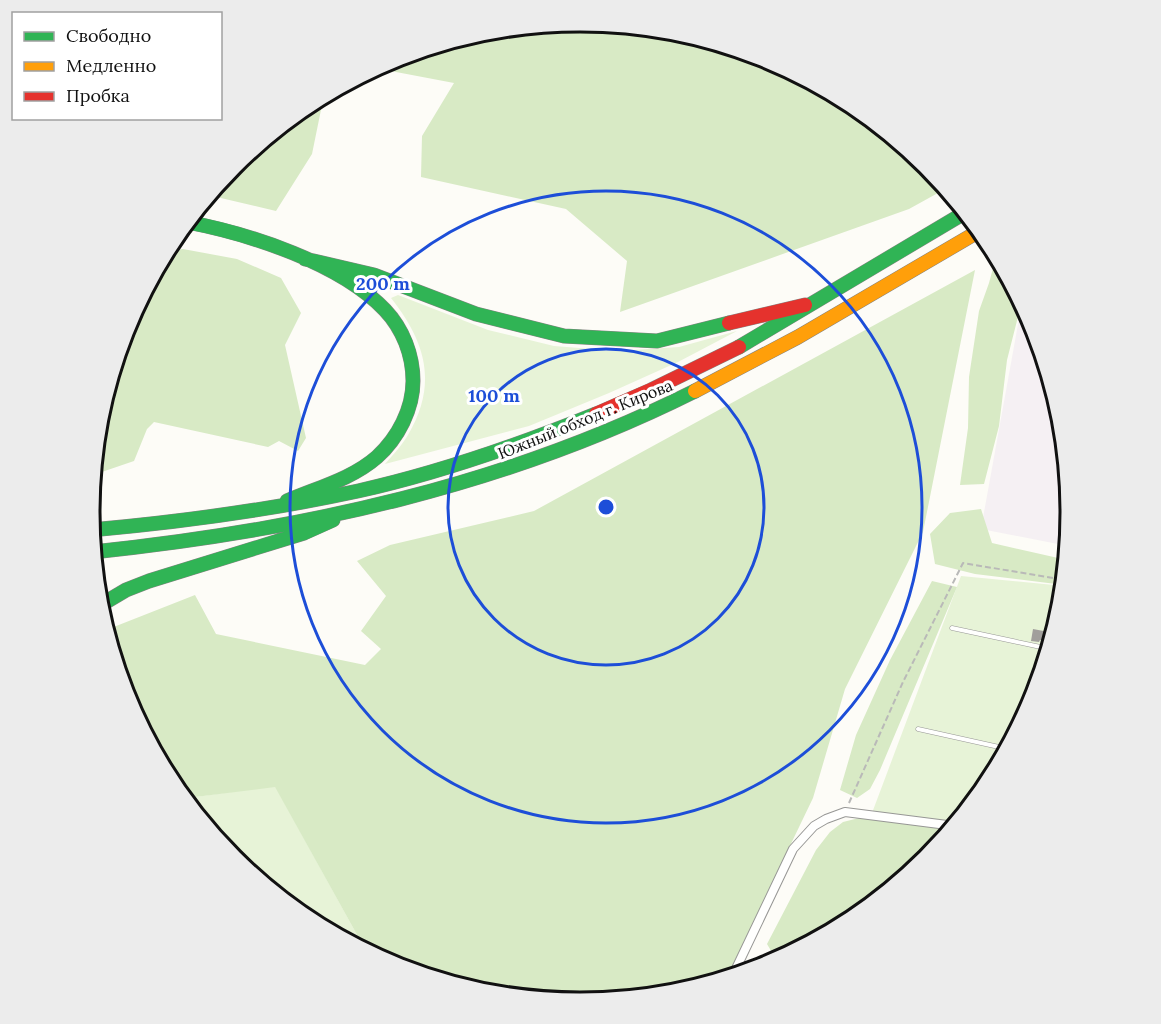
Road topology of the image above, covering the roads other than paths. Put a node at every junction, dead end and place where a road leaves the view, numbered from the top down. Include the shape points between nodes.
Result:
1 (959, 216) edge
2 (196, 224) edge
3 (973, 235) edge
4 (304, 259) junction
5 (811, 304) junction
6 (280, 505) junction
7 (343, 515) junction
8 (101, 529) edge
9 (102, 551) edge
10 (108, 601) edge
11 (952, 628) dead end
12 (1041, 647) edge
13 (918, 729) dead end
14 (1000, 747) edge
15 (946, 825) edge
16 (737, 966) edge

1 - 5 main road, Южный обход г. Кирова
2 - 4 main road via 230,231
3 - 7 main road, Южный обход г. Кирова via 811,330 682,398 503,470
4 - 5 main road via 374,275 476,315 564,336 657,341
4 - 6 main road via 375,300 393,320 409,350 412,394 404,420 377,457 344,477
5 - 6 main road, Южный обход г. Кирова via 668,382 545,433 392,483
6 - 8 main road, Южный обход г. Кирова
7 - 9 main road, Южный обход г. Кирова via 240,535
7 - 10 main road via 304,533 149,581
11 - 12 lane
13 - 14 lane
15 - 16 street via 845,812 814,826 793,849

